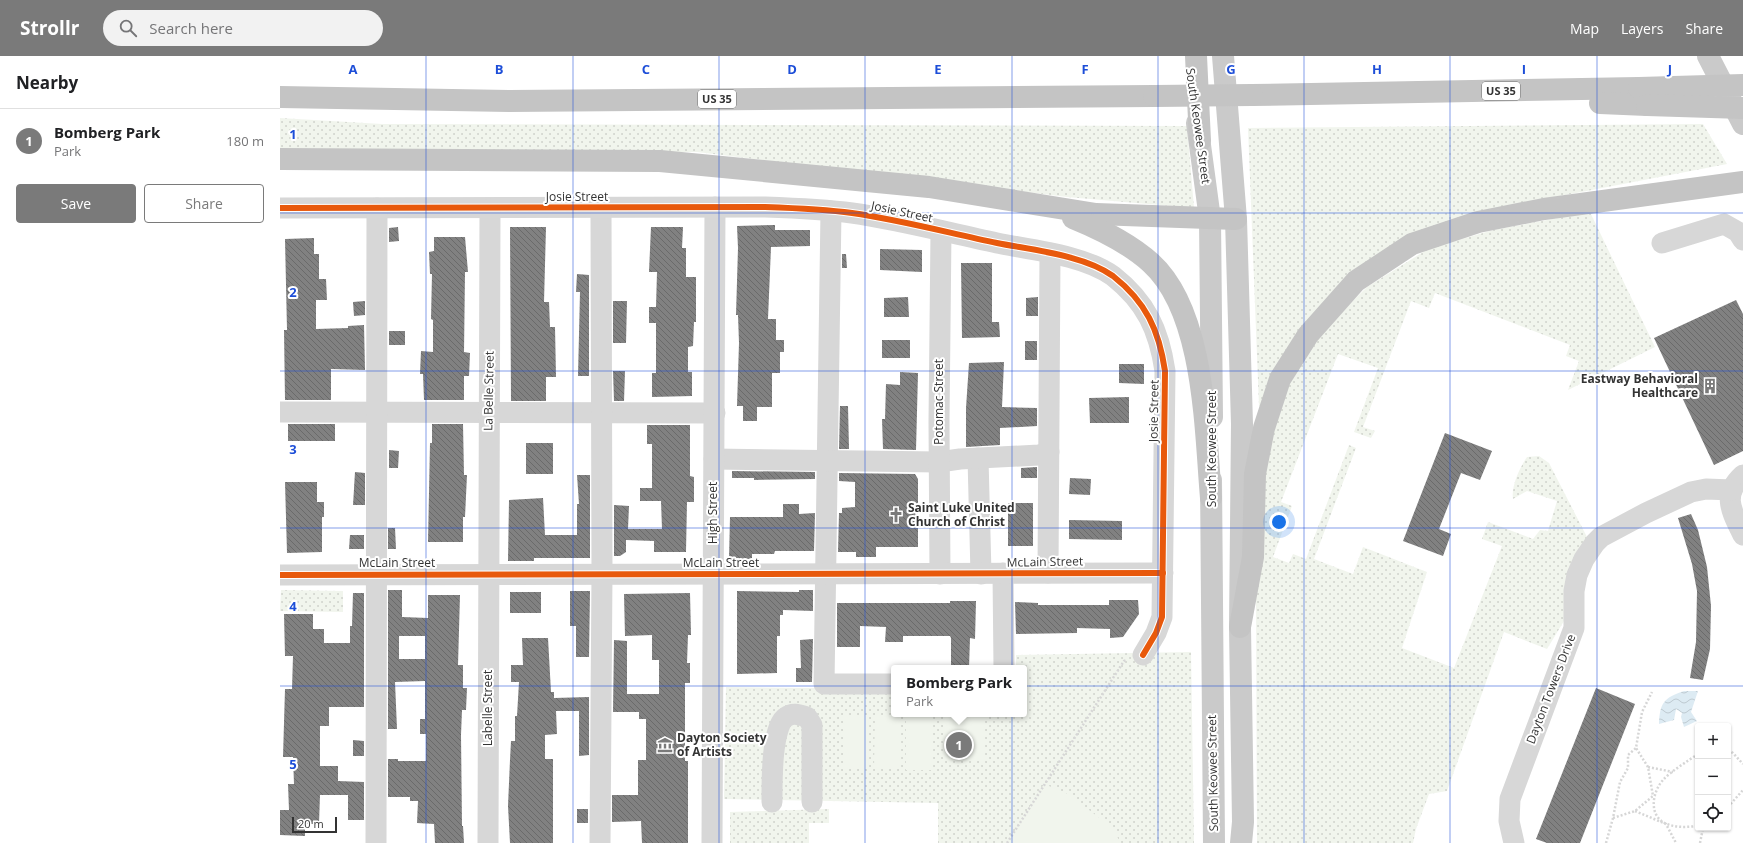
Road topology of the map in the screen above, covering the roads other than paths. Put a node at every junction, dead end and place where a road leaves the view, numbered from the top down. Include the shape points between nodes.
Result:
1 (1188, 56) edge
2 (1196, 56) edge
3 (1224, 56) edge
4 (1708, 56) edge
5 (1743, 85) edge
6 (280, 97) edge
7 (1643, 97) junction
8 (1743, 108) edge
9 (1743, 124) edge
10 (1200, 141) junction
11 (280, 159) edge
12 (1743, 182) edge
13 (1036, 204) junction
14 (715, 207) junction
15 (280, 208) edge
16 (377, 208) junction
17 (601, 208) junction
18 (490, 209) junction
19 (831, 211) junction
20 (1210, 219) junction
21 (1236, 219) junction
22 (941, 231) junction
23 (1743, 240) edge
24 (1662, 243) dead end
25 (1050, 254) junction
26 (280, 412) edge
27 (376, 412) junction
28 (489, 413) junction
29 (602, 413) junction
30 (715, 413) junction
31 (1049, 452) junction
32 (978, 458) junction
33 (714, 459) junction
34 (828, 461) junction
35 (939, 462) junction
36 (1737, 482) edge
37 (1211, 498) junction
38 (1743, 535) edge
39 (602, 573) junction
40 (826, 573) junction
41 (1003, 573) junction
42 (1048, 573) junction
43 (1163, 573) junction
44 (376, 574) junction
45 (488, 574) junction
46 (714, 574) junction
47 (940, 574) junction
48 (981, 574) junction
49 (280, 575) edge
50 (1240, 627) junction
51 (1143, 655) road end
52 (1004, 665) edge
53 (891, 684) edge
54 (772, 802) dead end
55 (812, 802) dead end
56 (376, 843) edge
57 (488, 843) edge
58 (600, 843) edge
59 (712, 843) edge
60 (1214, 843) edge
61 (1241, 843) edge
62 (1514, 843) edge

1 - 10 main road, South Keowee Street
2 - 10 highway
3 - 21 main road
4 - 9 main road
5 - 7 highway, bridge
6 - 7 highway, US 35, bridge via 509,101 1363,94
7 - 8 highway, bridge
10 - 20 main road, South Keowee Street
11 - 13 highway via 660,161 929,187
12 - 50 highway via 1544,209 1478,222 1412,244 1356,281 1308,335 1280,379 1264,428 1255,474 1253,557
13 - 20 highway via 1096,214
13 - 37 highway via 1104,232 1152,263 1170,286 1184,311 1200,379
14 - 17 street, Josie Street
14 - 19 street, Josie Street
14 - 30 street, High Street
15 - 16 street, Josie Street
16 - 18 street, Josie Street
16 - 27 street
17 - 18 street, Josie Street
17 - 29 street
18 - 28 street, La Belle Street
19 - 22 street, Josie Street
19 - 34 street
20 - 21 highway
20 - 37 main road, South Keowee Street
21 - 50 main road via 1242,424
22 - 25 street, Josie Street
22 - 35 street, Potomac Street
23 - 24 street via 1738,232 1724,224
25 - 31 street
25 - 43 street, Josie Street via 1077,260 1112,276 1142,304 1153,322 1165,371
26 - 27 street
27 - 28 street
27 - 44 street
28 - 29 street
28 - 45 street, La Belle Street
29 - 30 street
29 - 39 street
30 - 33 street, High Street
31 - 32 street via 1039,455
31 - 42 street
32 - 35 street
32 - 48 street
33 - 34 street
33 - 46 street, High Street
34 - 35 street
34 - 40 street
35 - 47 street, Potomac Street
36 - 38 street via 1731,510
36 - 62 street, Dayton Towers Drive via 1691,492 1651,511 1601,537 1584,559 1574,591 1574,628 1510,799 1509,821
37 - 60 main road, South Keowee Street
39 - 45 street, McLain Street
39 - 46 street, McLain Street
39 - 58 street
40 - 46 street, McLain Street
40 - 47 street, McLain Street
40 - 53 street via 824,684
41 - 42 street, McLain Street
41 - 48 street, McLain Street
41 - 52 street
42 - 43 street, McLain Street
43 - 51 street, Josie Street via 1162,617
44 - 45 street, McLain Street
44 - 49 street, McLain Street
44 - 56 street
45 - 57 street, Labelle Street
46 - 59 street, High Street
47 - 48 street, McLain Street
50 - 61 main road via 1243,822
54 - 55 street via 778,728 785,717 795,714 807,717 812,725

